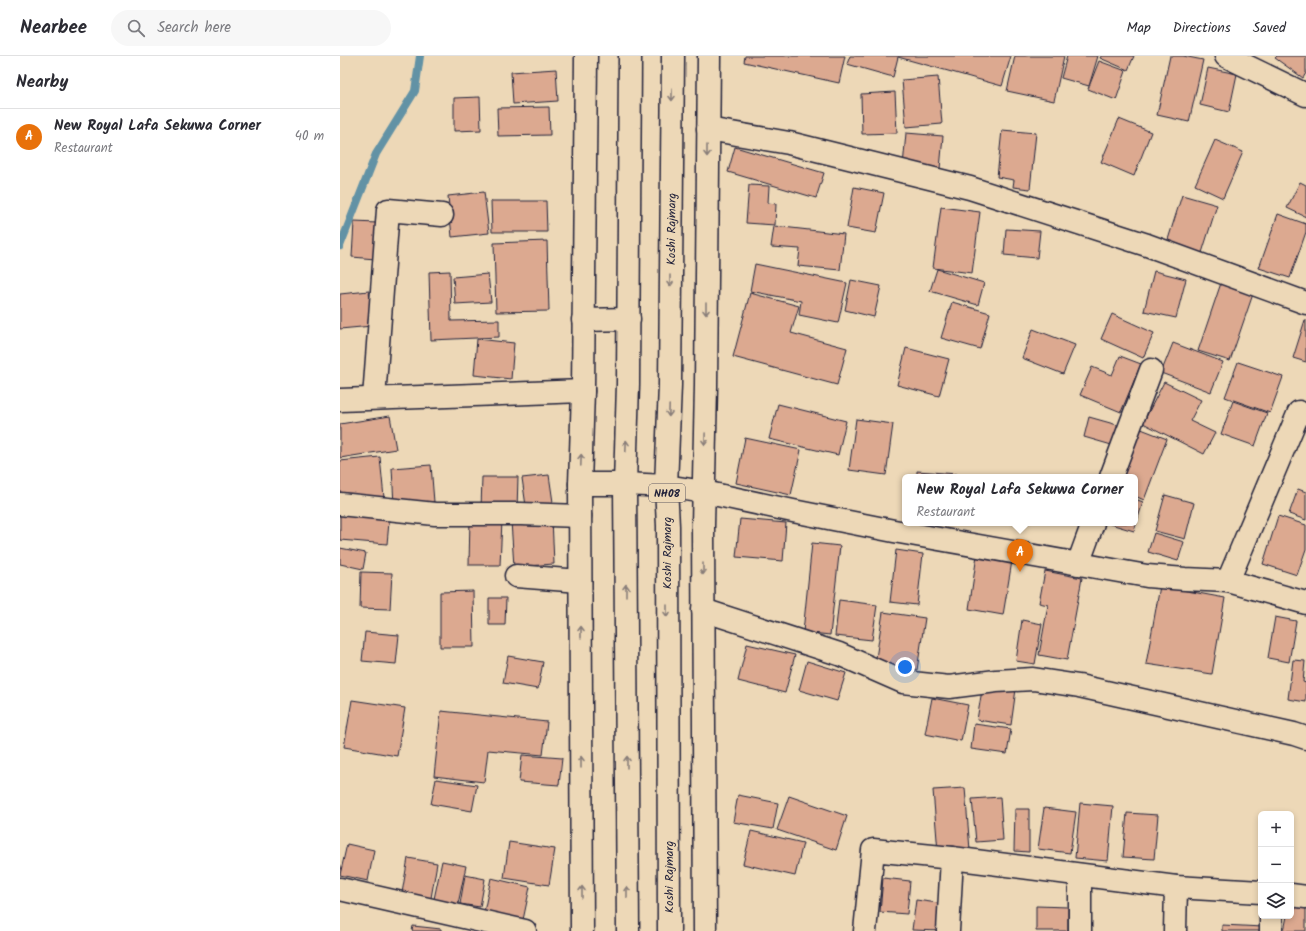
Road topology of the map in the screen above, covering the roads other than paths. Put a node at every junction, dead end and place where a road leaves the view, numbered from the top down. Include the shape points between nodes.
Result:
1 (586, 56) edge
2 (630, 56) edge
3 (672, 56) edge
4 (708, 56) edge
5 (1226, 56) edge
6 (1306, 95) edge
7 (708, 129) junction
8 (442, 215) dead end
9 (1306, 303) edge
10 (629, 319) junction
11 (583, 320) junction
12 (1151, 370) dead end
13 (583, 391) junction
14 (374, 398) junction
15 (340, 400) edge
16 (1298, 412) dead end
17 (1112, 474) edge
18 (580, 484) junction
19 (625, 484) junction
20 (666, 486) junction
21 (704, 492) junction
22 (340, 504) edge
23 (580, 516) junction
24 (1093, 526) edge
25 (1078, 564) junction
26 (516, 576) dead end
27 (1228, 581) junction
28 (580, 582) junction
29 (1306, 602) edge
30 (703, 610) junction
31 (1306, 738) edge
32 (952, 858) junction
33 (1080, 875) junction
34 (1176, 887) junction
35 (340, 889) edge
36 (1258, 892) edge
37 (1294, 895) edge
38 (1306, 897) edge
39 (1271, 919) edge
40 (525, 931) edge
41 (582, 931) edge
42 (628, 931) edge
43 (669, 931) edge
44 (705, 931) edge
45 (865, 931) edge
46 (948, 931) edge
47 (1080, 931) edge
48 (1175, 931) edge
49 (1271, 931) edge

1 - 11 street
2 - 10 street
3 -> 20 street, Koshi Rajmarg / NH08 via 670,385
4 - 7 street
5 - 6 street
7 - 9 street via 789,143 970,188 1147,244
7 -> 21 street
8 - 14 street via 388,210
10 - 11 street
19 -> 10 street
11 - 13 street
12 - 17 street
13 - 14 street
18 -> 13 street
14 - 15 street
16 - 27 street
18 - 19 street
18 - 23 street
19 - 20 street
42 -> 19 street
20 - 21 street
20 -> 43 street, Koshi Rajmarg / NH08
21 - 25 street
21 -> 30 street
22 - 23 street via 435,514
23 - 28 street
24 - 25 street
25 - 27 street via 1147,576
26 - 28 street
27 - 29 street
41 -> 28 street
30 - 31 street via 839,654 903,682 949,687 1033,679 1079,686
30 - 44 street
32 - 33 street
32 - 45 street via 873,850
32 - 46 street
33 - 34 street
33 - 47 street
34 - 36 street
34 - 48 street
35 - 40 street
37 - 38 street
39 - 49 street

